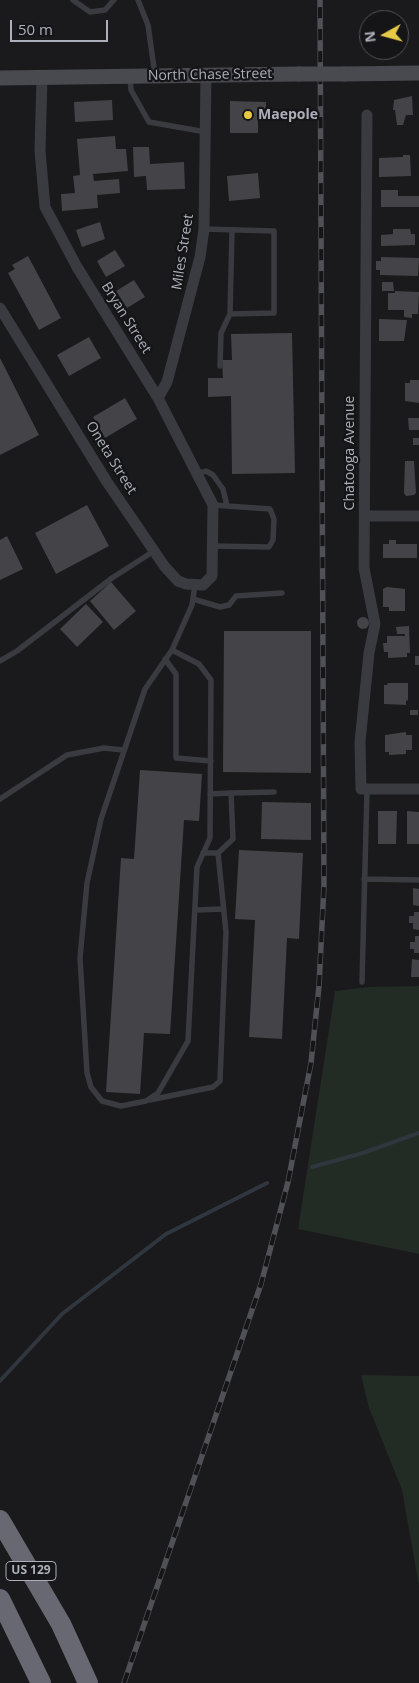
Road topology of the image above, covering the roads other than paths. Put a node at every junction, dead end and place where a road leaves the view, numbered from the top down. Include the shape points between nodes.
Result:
1 (73, 0) edge
2 (114, 0) edge
3 (138, 0) edge
4 (419, 73) edge
5 (206, 74) junction
6 (155, 75) junction
7 (129, 76) junction
8 (42, 77) junction
9 (0, 78) edge
10 (367, 116) dead end
11 (206, 132) junction
12 (204, 230) junction
13 (232, 231) junction
14 (0, 308) edge
15 (230, 314) junction
16 (220, 366) dead end
17 (158, 398) junction
18 (197, 474) junction
19 (213, 505) junction
20 (226, 506) junction
21 (365, 516) junction
22 (419, 516) edge
23 (213, 546) junction
24 (154, 551) junction
25 (195, 585) junction
26 (282, 593) dead end
27 (193, 599) junction
28 (172, 650) junction
29 (166, 660) junction
30 (0, 661) edge
31 (123, 750) junction
32 (211, 761) junction
33 (364, 790) junction
34 (419, 790) edge
35 (274, 792) dead end
36 (231, 793) junction
37 (210, 794) junction
38 (0, 799) edge
39 (203, 853) junction
40 (218, 853) junction
41 (364, 878) junction
42 (419, 880) edge
43 (224, 909) junction
44 (196, 910) junction
45 (362, 982) dead end
46 (146, 1101) junction
47 (0, 1520) edge
48 (0, 1599) edge
49 (61, 1624) junction
50 (41, 1683) edge
51 (88, 1683) edge
52 (96, 1683) edge

1 - 2 lane via 90,12 105,10
3 - 6 lane via 148,25
4 - 5 main road, North Chase Street, bridge
5 - 6 main road, North Chase Street
5 - 11 street, Miles Street
6 - 7 main road, North Chase Street
7 - 8 main road, North Chase Street
7 - 11 lane via 131,90 149,122
8 - 9 main road, North Chase Street
8 - 17 street, Bryan Street via 40,151 45,207 77,267
10 - 21 street, Chatooga Avenue
11 - 12 street, Miles Street
12 - 13 lane
12 - 17 street, Miles Street via 192,296 168,382
13 - 15 lane
13 - 15 lane via 274,231 274,314
14 - 24 street, Oneta Street via 107,482
15 - 16 lane via 221,333
17 - 18 street, Bryan Street
18 - 19 street, Bryan Street
18 - 20 lane via 206,471 213,475 223,489
19 - 20 lane
19 - 23 street, Bryan Street
20 - 23 lane via 270,509 274,519 273,540 269,547
21 - 22 street
21 - 33 street, Chatooga Avenue via 364,568 375,624 360,742
23 - 25 street, Bryan Street via 212,576 203,585
24 - 25 street, Oneta Street via 178,581
24 - 30 lane via 112,578 17,652
25 - 27 lane
26 - 27 lane via 236,596 229,605 220,607
27 - 28 lane
28 - 29 lane
28 - 32 lane via 199,664 211,680
29 - 31 lane via 145,689
29 - 32 lane via 176,674 176,758
31 - 38 lane via 94,749 67,755
31 - 46 lane via 100,819 85,899 80,958 85,1051 91,1087 102,1101 121,1106
32 - 37 lane
33 - 34 street
33 - 41 lane
35 - 36 lane
36 - 37 lane
36 - 40 lane via 233,838
37 - 39 lane via 210,838
39 - 40 lane
39 - 44 lane via 197,867
40 - 43 lane
41 - 42 lane
41 - 45 lane
43 - 44 lane
43 - 46 lane via 226,932 220,1081 213,1087
44 - 46 lane via 188,1041 158,1093
47 - 49 highway, US 129
48 - 50 highway, US 129
49 - 51 highway
49 - 52 highway, US 129

